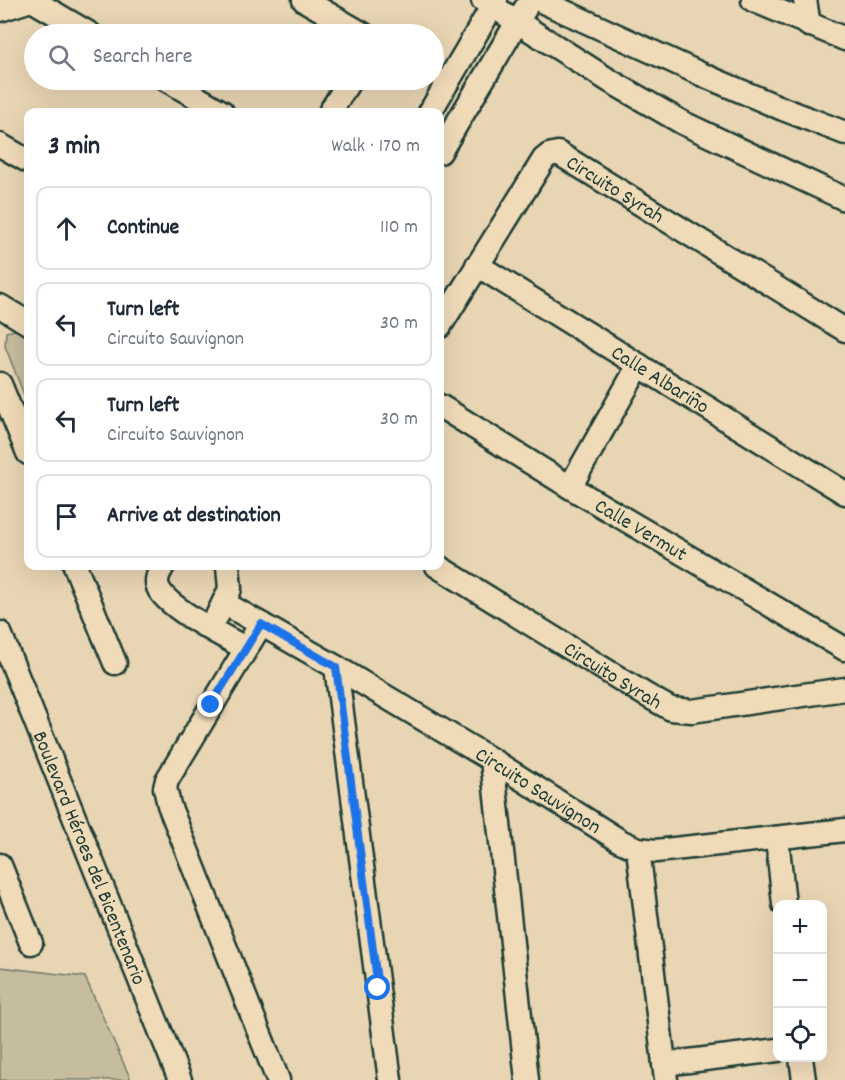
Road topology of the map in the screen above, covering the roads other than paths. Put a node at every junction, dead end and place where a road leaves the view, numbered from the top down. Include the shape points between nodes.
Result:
1 (31, 0) edge
2 (304, 0) edge
3 (529, 0) edge
4 (539, 0) edge
5 (753, 0) edge
6 (805, 0) edge
7 (491, 2) edge
8 (0, 10) edge
9 (518, 23) junction
10 (73, 24) edge
11 (346, 24) edge
12 (809, 25) junction
13 (845, 39) edge
14 (444, 87) edge
15 (181, 90) edge
16 (344, 90) edge
17 (442, 90) edge
18 (208, 108) edge
19 (332, 108) edge
20 (432, 108) edge
21 (845, 133) edge
22 (0, 145) edge
23 (444, 145) edge
24 (24, 159) edge
25 (844, 196) edge
26 (477, 265) junction
27 (0, 306) edge
28 (444, 315) edge
29 (24, 321) edge
30 (845, 330) edge
31 (639, 365) junction
32 (0, 384) edge
33 (444, 408) edge
34 (24, 443) edge
35 (570, 487) junction
36 (845, 493) edge
37 (77, 570) edge
38 (161, 570) edge
39 (229, 570) edge
40 (443, 570) edge
41 (224, 603) junction
42 (261, 624) junction
43 (209, 627) junction
44 (0, 633) edge
45 (245, 648) junction
46 (845, 649) edge
47 (115, 663) dead end
48 (336, 667) junction
49 (845, 689) edge
50 (492, 760) junction
51 (845, 830) edge
52 (777, 838) junction
53 (638, 849) junction
54 (0, 865) edge
55 (784, 900) edge
56 (32, 943) dead end
57 (773, 1051) edge
58 (802, 1062) edge
59 (665, 1072) edge
60 (180, 1080) edge
61 (278, 1080) edge
62 (390, 1080) edge
63 (527, 1080) edge
64 (804, 1080) edge

1 - 8 street
1 - 10 street
2 - 11 street
3 - 9 street
4 - 21 street via 763,101
5 - 12 street
6 - 12 street
7 - 9 street
7 - 14 street
9 - 23 street
9 - 25 street via 683,123
12 - 13 street
15 - 18 street
16 - 19 street
17 - 20 street
22 - 24 street
26 - 28 street, Circuito Syrah
26 - 30 street, Circuito Syrah via 544,159 558,153
26 - 31 street, Calle Albariño
27 - 29 street
31 - 35 street
31 - 36 street, Calle Albariño
32 - 34 street
33 - 35 street, Calle Vermut
35 - 46 street, Calle Vermut
37 - 47 street
38 - 43 street via 157,582 166,601
39 - 41 street via 231,589
40 - 49 street, Circuito Syrah via 671,709 692,711
41 - 42 street, Circuito Sauvignon
41 - 43 street
42 - 45 street
42 - 48 street, Circuito Sauvignon
43 - 45 street
44 - 60 street, Boulevard Héroes del Bicentenario
45 - 61 street via 165,788
48 - 50 street, Circuito Sauvignon
48 - 62 street
50 - 53 street, Circuito Sauvignon
50 - 63 street
51 - 52 street, Circuito Sauvignon
52 - 53 street, Circuito Sauvignon via 656,851
52 - 55 street
53 - 59 street
54 - 56 street
57 - 59 street
58 - 64 street

